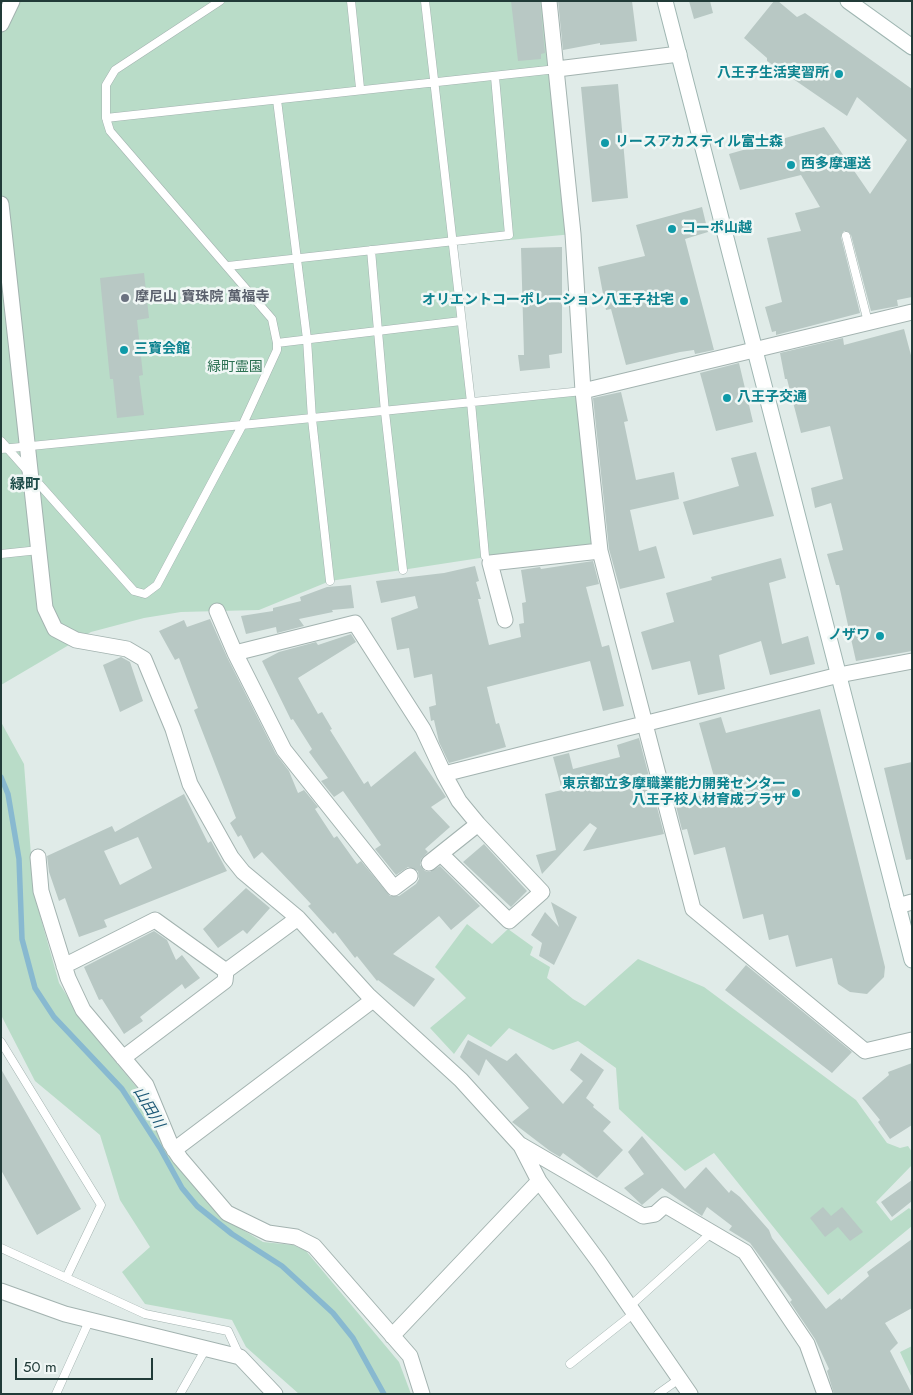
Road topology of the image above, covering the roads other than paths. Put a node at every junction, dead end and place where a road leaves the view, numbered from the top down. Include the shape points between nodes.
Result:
1 (12, 1) edge
2 (220, 1) edge
3 (351, 1) edge
4 (425, 1) edge
5 (549, 1) edge
6 (665, 1) edge
7 (848, 1) edge
8 (1, 24) edge
9 (912, 47) edge
10 (679, 54) junction
11 (557, 69) junction
12 (495, 77) junction
13 (435, 82) junction
14 (360, 88) junction
15 (277, 100) junction
16 (106, 118) junction
17 (1, 204) edge
18 (846, 236) dead end
19 (451, 242) junction
20 (370, 250) junction
21 (298, 257) junction
22 (228, 266) junction
23 (912, 312) edge
24 (7, 314) edge
25 (461, 321) junction
26 (868, 322) junction
27 (377, 331) junction
28 (308, 339) junction
29 (277, 343) junction
30 (756, 348) junction
31 (584, 391) junction
32 (471, 402) junction
33 (385, 412) junction
34 (312, 419) junction
35 (243, 424) junction
36 (1, 440) edge
37 (29, 448) junction
38 (4, 449) edge
39 (32, 477) junction
40 (39, 550) junction
41 (600, 551) junction
42 (1, 554) edge
43 (485, 556) dead end
44 (404, 570) dead end
45 (330, 581) dead end
46 (217, 611) dead end
47 (505, 620) dead end
48 (236, 654) junction
49 (912, 661) edge
50 (839, 675) junction
51 (645, 724) junction
52 (444, 774) junction
53 (478, 824) junction
54 (442, 855) junction
55 (38, 857) dead end
56 (429, 863) dead end
57 (410, 876) dead end
58 (905, 904) edge
59 (298, 918) junction
60 (912, 960) edge
61 (64, 966) junction
62 (226, 971) junction
63 (373, 1000) junction
64 (912, 1040) edge
65 (1, 1042) edge
66 (123, 1058) junction
67 (519, 1144) junction
68 (174, 1150) junction
69 (539, 1181) junction
70 (711, 1233) junction
71 (1, 1248) edge
72 (66, 1278) junction
73 (1, 1291) edge
74 (631, 1310) junction
75 (90, 1319) junction
76 (392, 1336) junction
77 (205, 1350) junction
78 (240, 1357) junction
79 (570, 1364) dead end
80 (679, 1379) junction
81 (56, 1394) edge
82 (180, 1394) edge
83 (275, 1394) edge
84 (422, 1394) edge
85 (658, 1394) edge
86 (690, 1394) edge
87 (825, 1394) edge

1 - 8 street
2 - 16 lane via 114,70 106,85
3 - 14 lane
4 - 13 lane
5 - 11 street
6 - 10 street
7 - 9 street
10 - 11 street
10 - 30 street
11 - 12 lane
11 - 31 street
12 - 13 lane
12 - 19 lane via 510,235
13 - 14 lane
13 - 19 lane
14 - 15 lane
15 - 16 lane
15 - 21 lane
16 - 22 lane via 110,131
17 - 24 street
18 - 26 lane
19 - 20 lane
19 - 25 lane
20 - 21 lane
20 - 27 lane
21 - 22 lane
21 - 28 lane
22 - 29 lane via 272,319
23 - 26 street
24 - 37 street
25 - 27 lane
25 - 32 lane
26 - 30 street
27 - 28 lane
27 - 33 lane
28 - 29 lane
28 - 34 lane
29 - 35 lane via 277,350
30 - 31 street
30 - 50 street
31 - 32 lane
31 - 41 street
32 - 33 lane
32 - 43 lane
33 - 34 lane
33 - 44 lane
34 - 35 lane
34 - 45 lane
35 - 37 lane
35 - 39 lane via 157,585 145,594 134,591
36 - 38 lane
37 - 38 lane
37 - 39 street
38 - 39 lane
39 - 40 street
40 - 42 lane
40 - 59 street via 45,608 55,629 76,640 127,649 144,659 173,729 190,784 213,828 243,872
41 - 47 street via 490,563
41 - 51 street
46 - 48 street
48 - 52 street via 355,623 423,729
48 - 57 street via 284,750 394,888
49 - 50 street
50 - 51 street
50 - 58 street
51 - 52 street
51 - 64 street via 694,910 865,1051
52 - 53 street via 459,801
53 - 54 street
53 - 54 street via 542,892 509,921
54 - 56 street
55 - 61 street via 41,891
58 - 60 street
59 - 62 street
59 - 63 street
61 - 62 street via 155,920
61 - 66 street via 84,1010
62 - 66 street via 225,981
63 - 67 street via 461,1080
63 - 68 street
65 - 72 lane via 101,1205
66 - 68 street via 146,1085
67 - 69 street
67 - 70 street via 643,1216 655,1214 665,1205
68 - 76 street via 227,1213 268,1233 296,1236 314,1246
69 - 74 street
69 - 76 street
70 - 74 lane
70 - 87 street via 745,1252 807,1344
71 - 72 lane
72 - 78 lane via 145,1314 228,1331
73 - 75 street via 64,1314
74 - 79 lane
74 - 80 street
75 - 77 street
75 - 81 lane
76 - 84 street via 410,1356
77 - 78 street
77 - 82 lane
78 - 83 street
80 - 85 lane
80 - 86 street

